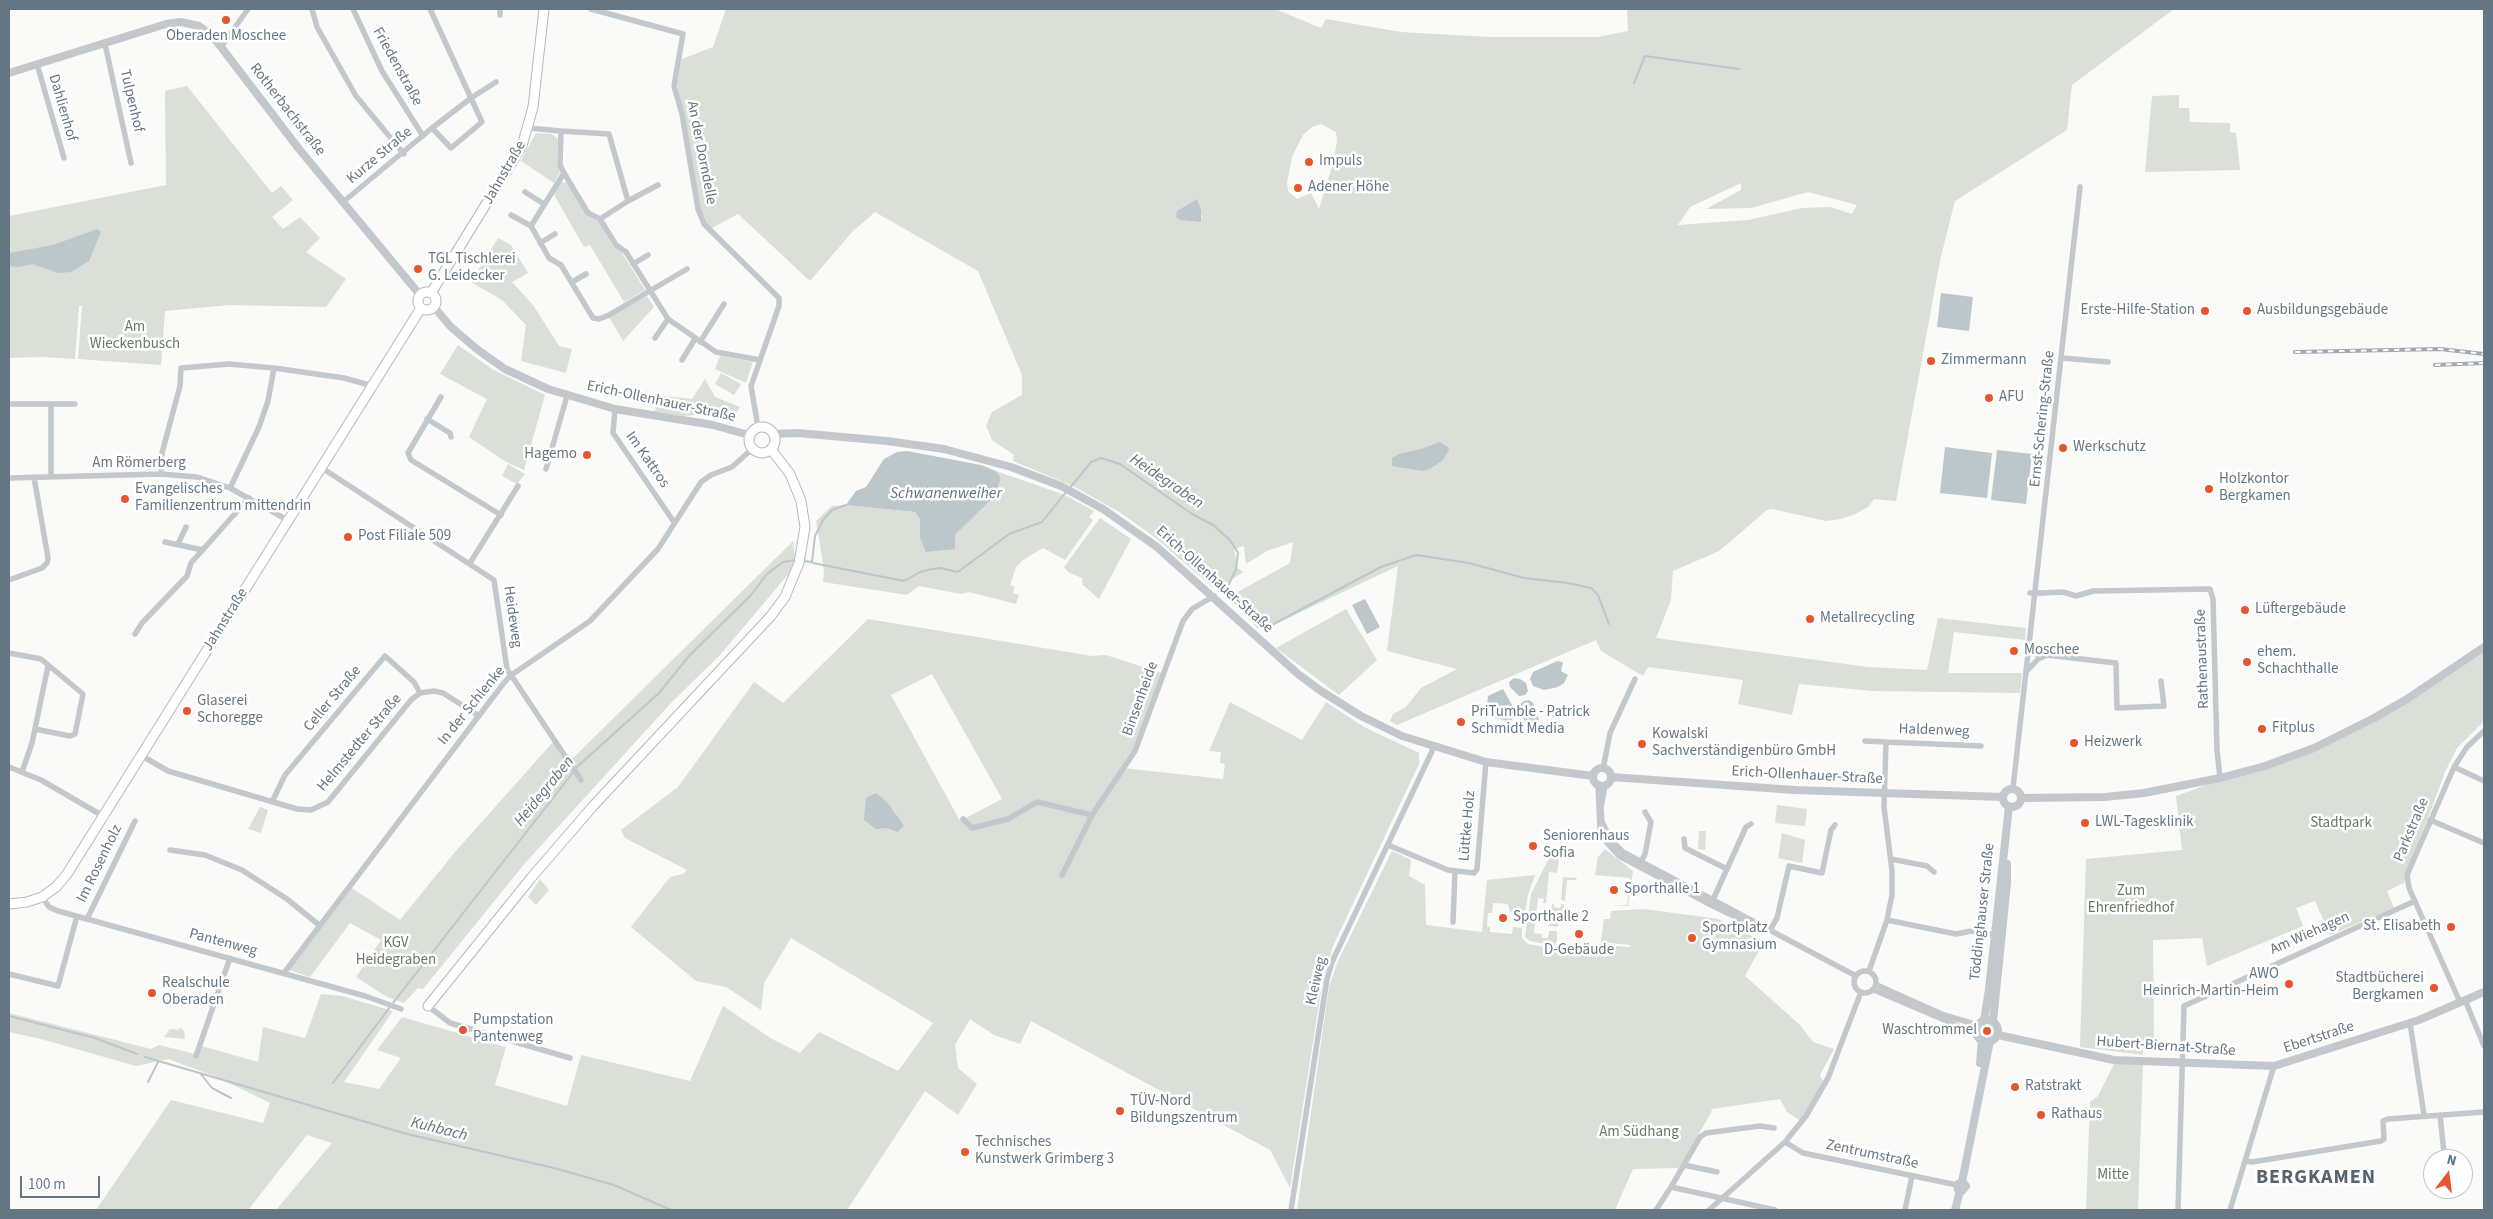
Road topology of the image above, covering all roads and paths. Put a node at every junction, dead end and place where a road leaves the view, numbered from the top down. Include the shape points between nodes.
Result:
1 (248, 9) edge
2 (312, 9) edge
3 (353, 9) edge
4 (430, 9) edge
5 (544, 9) edge
6 (591, 9) edge
7 (105, 44) junction
8 (221, 48) junction
9 (37, 64) junction
10 (9, 73) edge
11 (496, 82) dead end
12 (470, 98) junction
13 (432, 128) junction
14 (528, 128) junction
15 (561, 131) junction
16 (423, 136) junction
17 (404, 154) junction
18 (64, 158) dead end
19 (131, 163) dead end
20 (564, 173) junction
21 (658, 185) dead end
22 (2080, 187) dead end
23 (526, 192) dead end
24 (628, 201) junction
25 (343, 202) junction
26 (544, 204) junction
27 (511, 215) dead end
28 (600, 219) junction
29 (531, 226) junction
30 (556, 234) dead end
31 (540, 243) junction
32 (648, 255) dead end
33 (633, 264) junction
34 (687, 269) dead end
35 (586, 274) dead end
36 (572, 282) junction
37 (649, 292) junction
38 (431, 293) junction
39 (420, 295) junction
40 (724, 304) dead end
41 (434, 307) junction
42 (421, 308) junction
43 (668, 319) junction
44 (655, 338) dead end
45 (698, 340) junction
46 (2062, 358) junction
47 (682, 360) dead end
48 (760, 360) junction
49 (2108, 362) dead end
50 (274, 368) junction
51 (373, 386) junction
52 (567, 396) junction
53 (441, 397) dead end
54 (9, 404) edge
55 (51, 404) junction
56 (75, 404) dead end
57 (615, 409) junction
58 (427, 419) junction
59 (758, 427) junction
60 (774, 434) junction
61 (749, 435) junction
62 (451, 437) dead end
63 (752, 449) junction
64 (771, 449) junction
65 (322, 468) junction
66 (546, 469) dead end
67 (161, 474) junction
68 (34, 477) junction
69 (51, 477) junction
70 (9, 478) edge
71 (518, 486) dead end
72 (230, 488) junction
73 (249, 498) junction
74 (501, 515) junction
75 (289, 520) junction
76 (674, 522) junction
77 (186, 528) dead end
78 (165, 542) dead end
79 (178, 544) junction
80 (202, 550) junction
81 (470, 563) junction
82 (9, 580) edge
83 (2028, 593) dead end
84 (1214, 596) junction
85 (135, 634) dead end
86 (2484, 647) edge
87 (9, 653) edge
88 (2029, 653) junction
89 (2047, 655) junction
90 (48, 666) junction
91 (2027, 671) junction
92 (510, 676) junction
93 (1635, 679) dead end
94 (2161, 681) dead end
95 (420, 693) junction
96 (479, 716) junction
97 (35, 730) junction
98 (2484, 731) edge
99 (1865, 741) dead end
100 (1886, 742) junction
101 (1981, 746) dead end
102 (1434, 747) junction
103 (142, 756) junction
104 (1486, 762) junction
105 (9, 767) edge
106 (2454, 767) junction
107 (1603, 769) junction
108 (22, 772) junction
109 (1593, 776) junction
110 (1610, 777) junction
111 (2220, 778) junction
112 (581, 780) dead end
113 (2484, 781) edge
114 (1601, 785) junction
115 (2013, 788) junction
116 (1885, 794) junction
117 (2003, 797) junction
118 (2022, 798) junction
119 (272, 802) junction
120 (2011, 806) junction
121 (1645, 812) dead end
122 (1092, 815) junction
123 (103, 816) junction
124 (963, 819) dead end
125 (2430, 820) junction
126 (135, 821) dead end
127 (1751, 824) dead end
128 (1835, 825) dead end
129 (1684, 839) dead end
130 (2484, 843) edge
131 (1388, 845) junction
132 (170, 850) dead end
133 (1890, 860) junction
134 (1639, 865) junction
135 (1727, 869) junction
136 (1455, 872) junction
137 (1934, 872) dead end
138 (1062, 875) dead end
139 (42, 897) junction
140 (2415, 901) junction
141 (1712, 902) junction
142 (9, 904) edge
143 (77, 916) junction
144 (87, 919) junction
145 (1887, 920) junction
146 (1453, 922) dead end
147 (319, 925) junction
148 (1770, 930) junction
149 (1994, 935) junction
150 (230, 958) junction
151 (1869, 971) junction
152 (284, 973) junction
153 (9, 974) edge
154 (1856, 976) junction
155 (1875, 987) junction
156 (1861, 992) junction
157 (2484, 992) edge
158 (2462, 1001) junction
159 (428, 1006) joint
160 (398, 1008) dead end
161 (2410, 1023) junction
162 (1984, 1030) junction
163 (1998, 1035) junction
164 (2484, 1046) edge
165 (196, 1056) dead end
166 (570, 1058) dead end
167 (2181, 1063) junction
168 (2274, 1066) junction
169 (2484, 1112) edge
170 (2424, 1115) junction
171 (2440, 1115) junction
172 (1774, 1128) dead end
173 (1785, 1142) junction
174 (2444, 1149) edge
175 (2246, 1161) junction
176 (1684, 1165) junction
177 (1717, 1172) dead end
178 (1912, 1176) junction
179 (1960, 1186) junction
180 (1671, 1187) junction
181 (1721, 1200) junction
182 (1291, 1210) edge
183 (1656, 1210) edge
184 (1709, 1210) edge
185 (1775, 1210) edge
186 (1905, 1210) edge
187 (1955, 1210) edge
188 (2178, 1210) edge
189 (2230, 1210) edge

1 - 8 street
2 - 17 street via 317,27 356,96
3 - 16 street, Friedenstraße via 382,71
4 - 12 street
5 - 14 main road, Jahnstraße
6 - 48 street, An der Dorndelle via 682,34 674,86 698,209 704,224 779,298
7 - 8 street, Rotherbachstraße via 181,22 204,29
7 - 9 street, Rotherbachstraße
7 - 19 street, Tulpenhof
8 - 25 street, Rotherbachstraße
9 - 10 street, Rotherbachstraße
9 - 18 street, Dahlienhof
11 - 12 street, Kurze Straße
12 - 13 street, Kurze Straße
12 - 13 street, Kurze Straße via 482,122 455,147 447,146
13 - 16 street, Kurze Straße
14 - 15 street
14 - 38 main road, Jahnstraße via 517,156
15 - 20 street via 560,165
15 - 24 street via 609,134
16 - 17 street, Kurze Straße
17 - 25 street, Kurze Straße
20 - 26 street
20 - 28 street via 588,213
21 - 24 street
22 - 46 street, Ernst-Schering-Straße
23 - 26 street
24 - 28 street
25 - 39 street, Rotherbachstraße
26 - 29 street
27 - 29 street
28 - 33 street
29 - 31 street
30 - 31 street
31 - 36 street via 549,258 561,265
32 - 33 street
33 - 37 street
34 - 37 street
35 - 36 street
36 - 37 street via 596,320
37 - 43 street
38 - 39 main road
38 - 41 main road via 436,301
39 - 42 main road
40 - 45 street
41 - 42 main road
41 - 52 street, Erich-Ollenhauer-Straße via 461,337 494,362
42 - 51 main road, Jahnstraße
43 - 44 street
43 - 45 street
45 - 47 street
45 - 48 street via 722,354
46 - 49 street
46 - 88 street, Ernst-Schering-Straße
48 - 59 street, An der Dorndelle via 751,386
50 - 51 street via 344,378
50 - 67 street via 229,364 181,368 180,386 162,453
50 - 72 street via 259,427
51 - 65 main road, Jahnstraße
52 - 57 street, Erich-Ollenhauer-Straße
52 - 66 street, Erich-Ollenhauer-Straße
53 - 58 street
54 - 55 street
55 - 56 street
55 - 69 street
57 - 61 street, Erich-Ollenhauer-Straße via 713,425
57 - 76 street, Im Kattros via 613,433
58 - 62 street via 450,433
58 - 74 street via 408,452 411,460
59 - 60 main road via 767,428
59 - 61 main road
60 - 64 main road via 775,442
60 - 84 street, Erich-Ollenhauer-Straße via 887,441 944,450 1011,467 1068,490 1132,528
61 - 63 main road
63 - 64 main road via 759,453
63 - 76 street, In der Schlenke via 732,467 701,482
64 - 159 main road via 790,474 801,501 805,527 802,554 785,597 594,805
65 - 75 main road, Jahnstraße
65 - 81 street, Heideweg
67 - 69 street, Am Römerberg
67 - 72 street, Am Römerberg via 197,477
68 - 69 street, Am Römerberg
68 - 70 street, Am Römerberg
68 - 82 street via 47,564
71 - 74 street
72 - 73 street, Am Römerberg
73 - 75 street, Am Römerberg
73 - 80 street
74 - 81 street
75 - 103 main road, Jahnstraße
76 - 92 street, In der Schlenke via 658,549 590,621
77 - 79 street
78 - 79 street
79 - 80 street
80 - 85 street via 191,563 187,576
81 - 92 street, Heideweg via 489,575 496,585
83 - 111 street, Rathenaustraße, bridge via 2063,592 2076,596 2093,591 2210,589 2214,599
84 - 102 street, Erich-Ollenhauer-Straße via 1321,691 1383,728
84 - 122 street, Binsenheide via 1192,609 1183,621 1135,750
86 - 111 street via 2407,699 2345,733 2283,759
87 - 90 street via 41,659
88 - 89 street
88 - 91 street, Ernst-Schering-Straße
89 - 91 street
89 - 94 street via 2116,663 2117,708 2164,706
90 - 97 street
90 - 97 street via 83,694 75,734
91 - 115 street, Ernst-Schering-Straße
92 - 96 street, In der Schlenke
92 - 112 street, Heideweg
93 - 107 street via 1610,733
95 - 96 street, Helmstedter Straße via 443,693
95 - 119 street, Helmstedter Straße via 328,802 310,810
95 - 119 street, Celler Straße via 414,682 385,656 291,767
96 - 147 street, In der Schlenke
97 - 108 street
98 - 106 street, Parkstraße
99 - 100 street, Haldenweg
100 - 101 street, Haldenweg
100 - 116 street, Haldenweg
102 - 104 street, Erich-Ollenhauer-Straße
102 - 131 street, Kleiweg
103 - 119 street, Helmstedter Straße via 168,771
103 - 123 main road, Jahnstraße
104 - 109 street, Erich-Ollenhauer-Straße
104 - 136 street, Lüttke Holz via 1477,870 1474,873
105 - 108 street
106 - 113 street
106 - 125 street, Parkstraße
107 - 109 street
107 - 110 street
108 - 123 street
109 - 114 street
110 - 114 street
110 - 116 street, Erich-Ollenhauer-Straße
111 - 118 street via 2105,797
114 - 134 street via 1601,816 1609,842 1619,856
115 - 117 street
115 - 118 street
116 - 117 street, Erich-Ollenhauer-Straße
116 - 133 street, Haldenweg
117 - 120 street
118 - 120 street via 2019,804
120 - 149 street, Töddinghauser Straße
120 - 162 street, Töddinghauser Straße
121 - 134 street via 1651,822 1645,854
122 - 124 street via 1037,802 1008,819 972,828
122 - 138 street, Binsenheide
123 - 139 main road, Jahnstraße via 62,880
125 - 130 street
125 - 140 street, Parkstraße via 2407,875
126 - 144 street, Im Rosenholz
127 - 135 street via 1746,827
128 - 148 street via 1830,830 1822,872 1789,866 1777,918
129 - 135 street via 1685,848
131 - 136 street, Lüttke Holz
131 - 182 street, Kleiweg via 1332,962 1327,980
132 - 147 street via 205,855 242,870 287,899
133 - 137 street via 1927,866
133 - 145 street, Haldenweg via 1892,890
134 - 141 street
135 - 141 street
136 - 146 street, Lüttke Holz
139 - 142 main road, Jahnstraße
139 - 143 street, Pantenweg via 54,910
140 - 158 street, Parkstraße
140 - 167 street, Am Wiehagen via 2184,1006
141 - 148 street via 1760,929
143 - 144 street, Pantenweg
143 - 153 street via 58,986
144 - 150 street, Pantenweg
145 - 149 street via 1956,934
145 - 151 street, Haldenweg
147 - 152 street, In der Schlenke
148 - 154 street
149 - 162 street, Töddinghauser Straße
150 - 152 street, Pantenweg
150 - 165 street
151 - 154 street via 1862,971
151 - 155 street via 1876,976
152 - 160 street, Pantenweg
154 - 156 street via 1854,985
155 - 156 street via 1868,993
155 - 162 street
156 - 173 street via 1825,1084 1806,1116
157 - 158 street, Ebertstraße
158 - 161 street, Ebertstraße
158 - 164 street, Parkstraße
159 - 166 street via 450,1023
161 - 168 street, Ebertstraße
161 - 170 street
162 - 163 street
162 - 163 street, Töddinghauser Straße via 1997,1026
162 - 179 street, Töddinghauser Straße via 1970,1142
163 - 167 street, Hubert-Biernat-Straße via 2106,1058
167 - 168 street, Hubert-Biernat-Straße
167 - 188 street, Am Wiehagen
168 - 175 street, Ebertstraße
169 - 171 street
170 - 171 street
170 - 175 street via 2383,1121 2384,1139 2381,1140
171 - 174 street
172 - 176 street via 1760,1126 1706,1133 1700,1137
173 - 178 street, Zentrumstraße via 1803,1153
173 - 181 street
175 - 189 street, Ebertstraße
176 - 177 street
176 - 180 street
178 - 179 street, Zentrumstraße
178 - 186 street
179 - 187 street, Töddinghauser Straße
180 - 181 street
180 - 183 street
181 - 184 street
181 - 185 street

